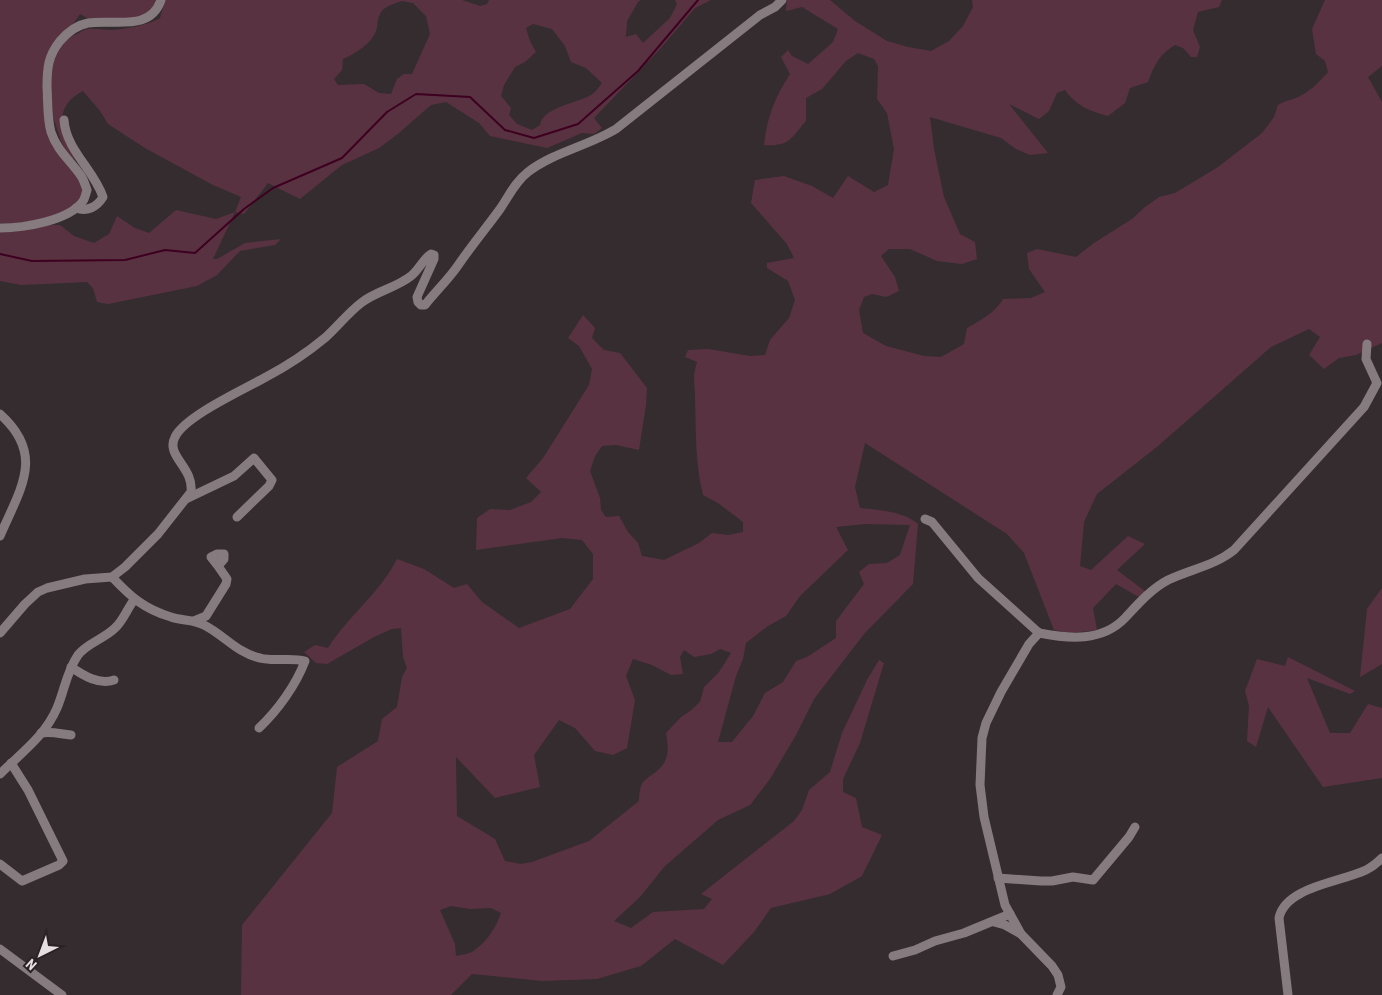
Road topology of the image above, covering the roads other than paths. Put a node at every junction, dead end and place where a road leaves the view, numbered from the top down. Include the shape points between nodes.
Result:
1 (161, 0) edge
2 (782, 0) edge
3 (64, 120) dead end
4 (76, 208) junction
5 (0, 228) edge
6 (1367, 344) dead end
7 (0, 414) edge
8 (186, 499) junction
9 (237, 517) dead end
10 (925, 519) dead end
11 (0, 536) edge
12 (218, 566) dead end
13 (112, 577) junction
14 (134, 600) junction
15 (194, 620) junction
16 (0, 633) edge
17 (1039, 633) junction
18 (71, 668) junction
19 (114, 680) dead end
20 (259, 728) dead end
21 (41, 733) junction
22 (71, 735) dead end
23 (11, 763) junction
24 (0, 774) edge
25 (1135, 827) dead end
26 (1382, 858) edge
27 (0, 864) edge
28 (998, 878) junction
29 (1010, 914) junction
30 (994, 922) junction
31 (1021, 934) junction
32 (0, 949) edge
33 (893, 956) dead end
34 (62, 995) edge
35 (1057, 995) edge
36 (1288, 995) edge

1 - 4 street via 157,12 149,18 86,23 68,32 48,61 52,134 87,190 84,200
2 - 8 street via 776,8 760,15 616,129 591,143 551,158 527,173 425,305 418,302 417,297 434,259 431,254 404,281 362,302 326,337 298,358 223,399 191,421 174,438 173,448 190,477 191,492
3 - 4 street via 73,147 100,187 103,197 92,209
4 - 5 street via 25,226
6 - 17 street via 1366,359 1377,383 1364,407 1234,550 1216,563 1158,587 1123,620 1102,634 1090,637
7 - 11 street via 21,438 26,455 21,486
8 - 9 street via 234,476 254,458 272,480
8 - 13 street via 158,534
10 - 17 street via 932,522 978,578
12 - 15 street via 227,580 226,584 206,616
13 - 14 street
13 - 16 street via 85,579 38,592
14 - 15 street via 161,614
14 - 18 street via 125,611 122,622 84,649
15 - 20 street via 251,656 305,661 277,708
17 - 28 street via 1029,644 1002,692 982,738 980,785
18 - 19 street via 106,683
18 - 21 street via 57,708
21 - 22 street via 52,731
21 - 23 street
23 - 24 street
23 - 27 street via 28,790 62,861 22,881
25 - 28 street via 1093,880 1073,877 1041,882
26 - 36 street via 1366,870 1293,897 1284,905 1279,918
28 - 29 street
29 - 30 street
29 - 31 street
30 - 31 street
30 - 33 street
31 - 35 street via 1058,975 1061,987
32 - 34 street

